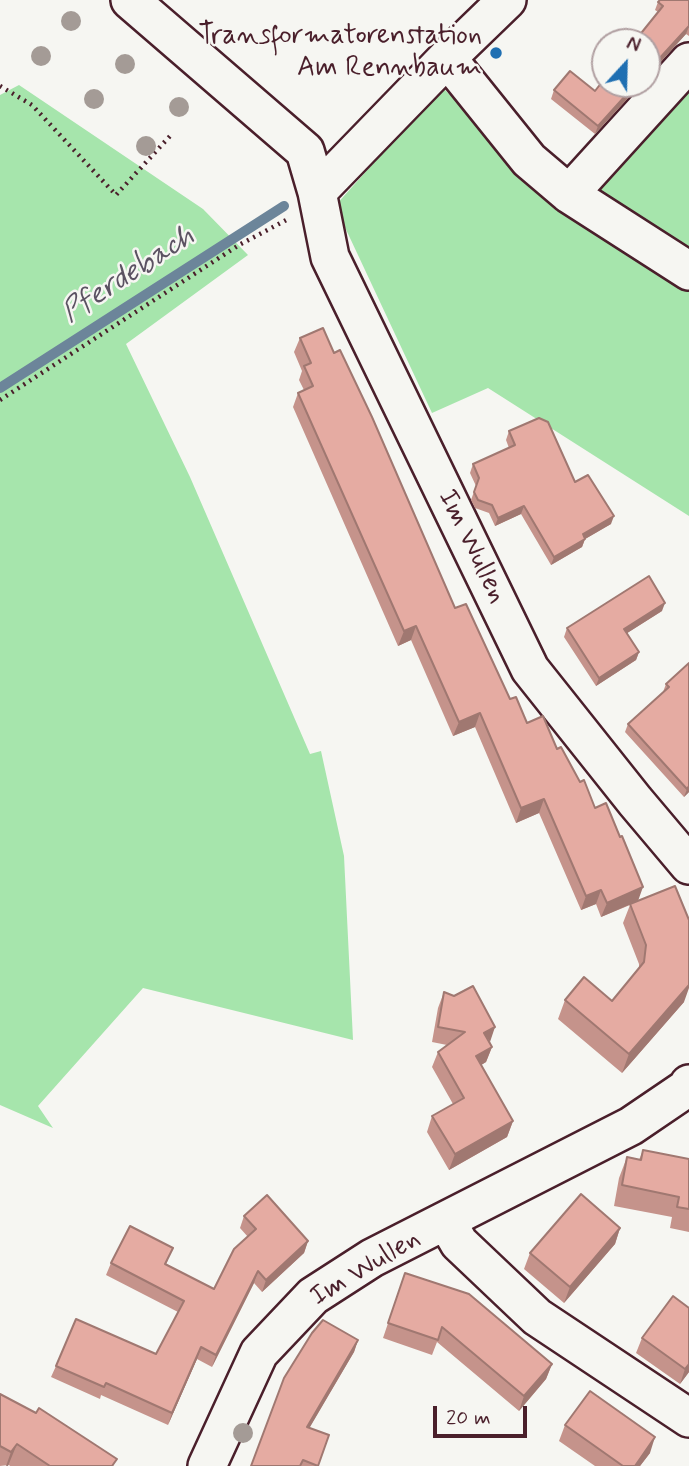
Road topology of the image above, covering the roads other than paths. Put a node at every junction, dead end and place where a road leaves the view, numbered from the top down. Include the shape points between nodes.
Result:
1 (130, 0) edge
2 (507, 0) edge
3 (447, 58) junction
4 (689, 62) edge
5 (317, 192) junction
6 (569, 194) junction
7 (689, 271) edge
8 (689, 865) edge
9 (688, 1087) edge
10 (447, 1222) junction
11 (689, 1418) edge
12 (207, 1466) edge

1 - 5 street, Im Wullen via 305,151
2 - 3 street
3 - 5 street
3 - 6 street via 529,160
4 - 6 street
5 - 8 street, Im Wullen via 330,257 530,669
6 - 7 street
9 - 10 street, Im Wullen via 631,1126
10 - 11 street, Im Wullen via 459,1243 537,1317
10 - 12 street, Im Wullen via 372,1258 313,1296 259,1353

